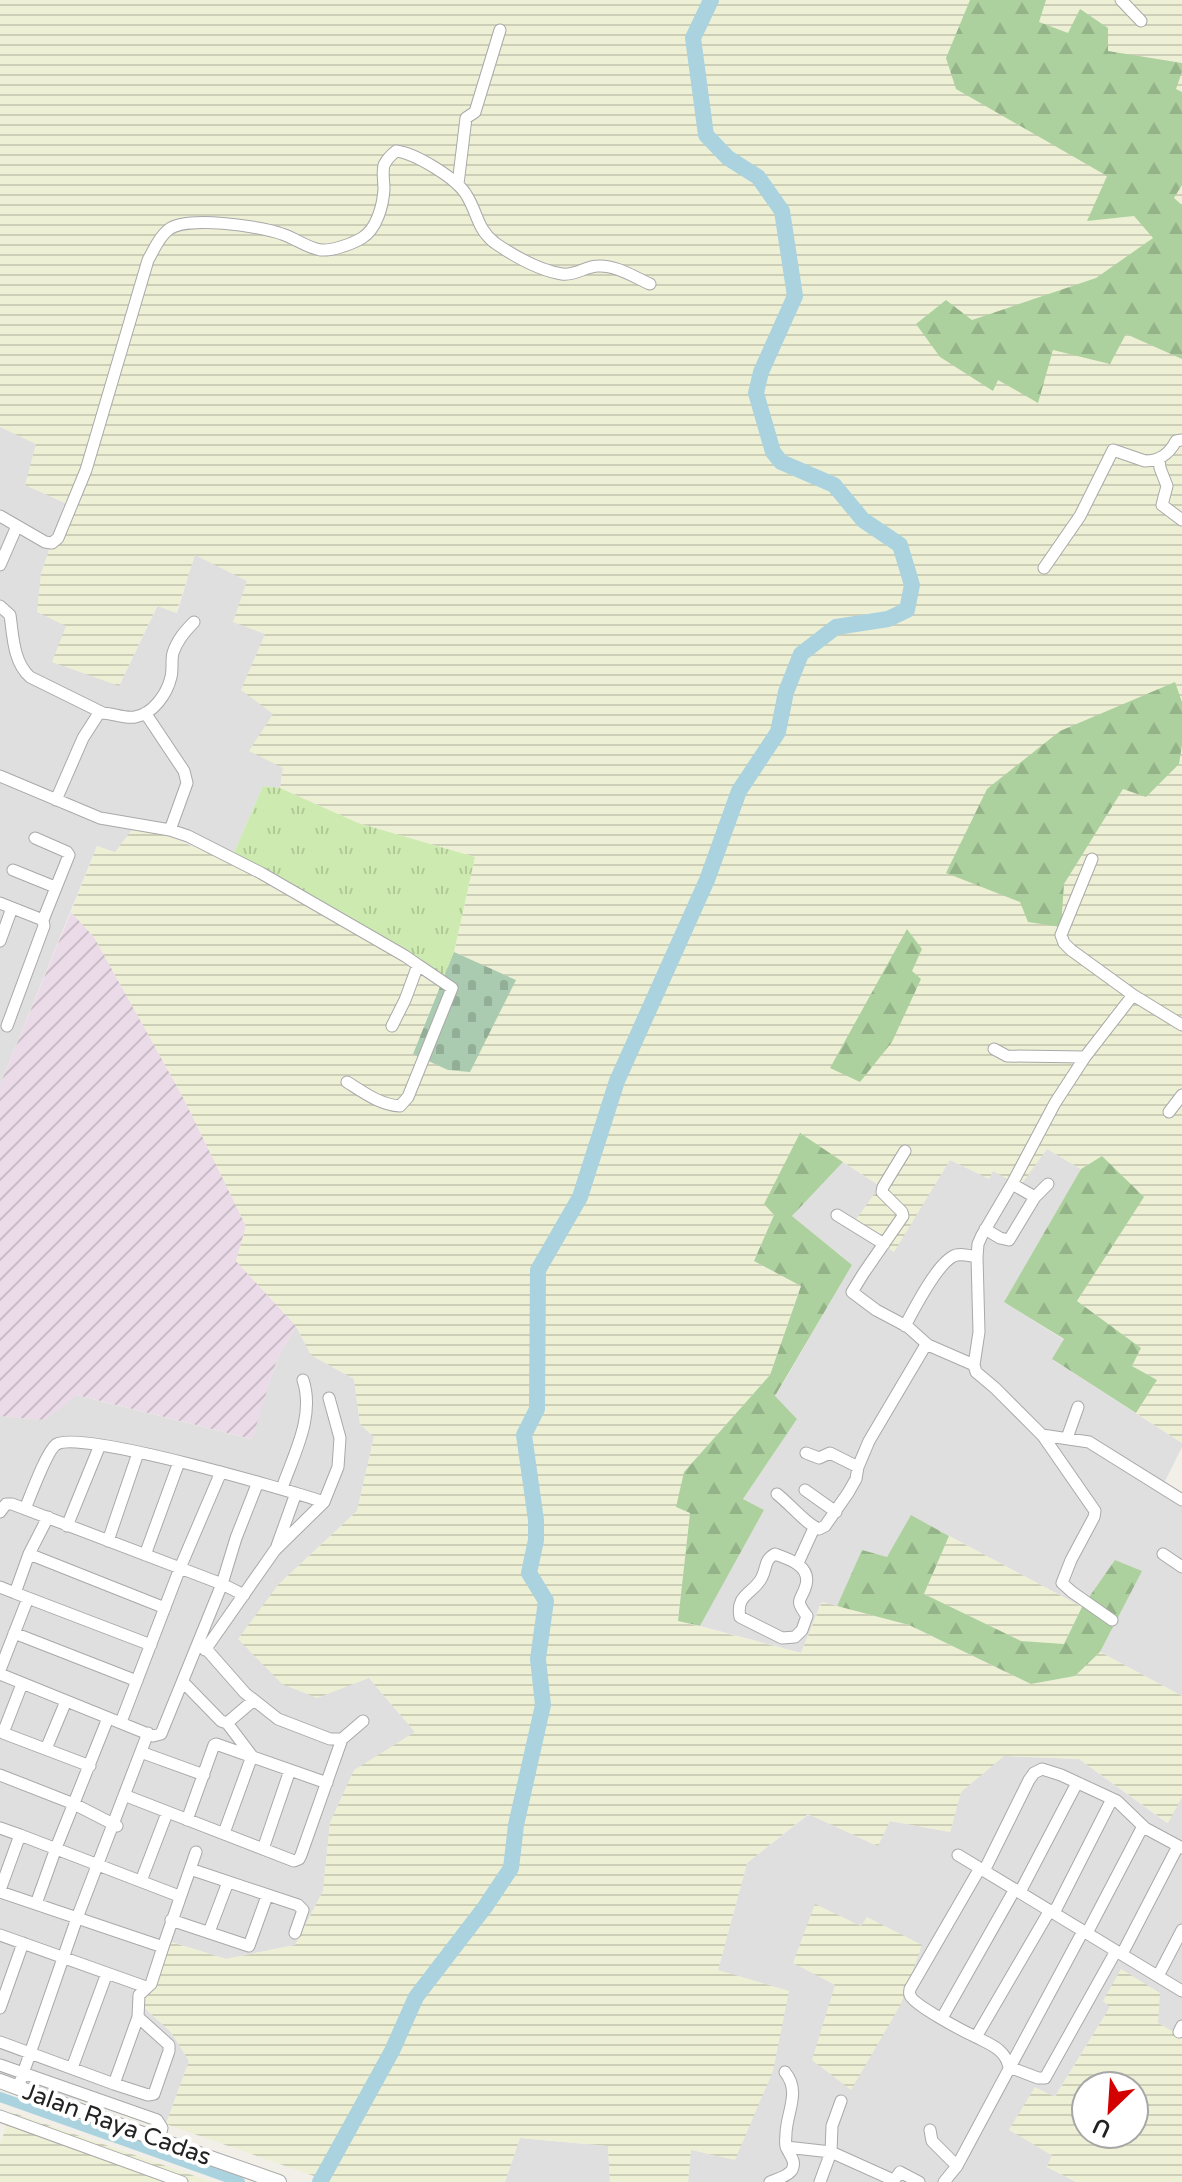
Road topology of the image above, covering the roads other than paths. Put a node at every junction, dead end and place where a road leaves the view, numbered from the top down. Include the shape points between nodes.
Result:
1 (1121, 0) edge
2 (1141, 21) dead end
3 (500, 30) dead end
4 (458, 184) junction
5 (650, 284) dead end
6 (1182, 440) edge
7 (1159, 459) junction
8 (0, 516) edge
9 (1182, 520) edge
10 (17, 526) junction
11 (0, 565) edge
12 (1044, 568) dead end
13 (0, 606) edge
14 (194, 622) dead end
15 (103, 713) junction
16 (146, 714) junction
17 (0, 776) edge
18 (56, 800) junction
19 (170, 830) junction
20 (35, 838) dead end
21 (1092, 859) dead end
22 (13, 870) dead end
23 (55, 887) junction
24 (0, 903) edge
25 (12, 908) junction
26 (43, 920) junction
27 (0, 941) edge
28 (418, 965) junction
29 (1133, 995) junction
30 (1182, 1025) edge
31 (7, 1026) dead end
32 (392, 1026) dead end
33 (994, 1049) dead end
34 (1085, 1057) junction
35 (347, 1082) dead end
36 (1182, 1095) edge
37 (1169, 1112) dead end
38 (905, 1151) dead end
39 (1012, 1184) junction
40 (1048, 1184) dead end
41 (1035, 1197) junction
42 (837, 1215) dead end
43 (985, 1229) junction
44 (884, 1244) junction
45 (977, 1257) junction
46 (905, 1326) junction
47 (928, 1345) junction
48 (974, 1365) junction
49 (303, 1380) dead end
50 (329, 1398) dead end
51 (1078, 1407) dead end
52 (1042, 1435) junction
53 (1067, 1438) junction
54 (100, 1445) junction
55 (138, 1453) junction
56 (806, 1453) dead end
57 (179, 1462) junction
58 (858, 1467) junction
59 (221, 1472) junction
60 (258, 1482) junction
61 (282, 1488) junction
62 (805, 1490) dead end
63 (296, 1493) junction
64 (777, 1494) dead end
65 (1182, 1500) edge
66 (324, 1502) junction
67 (25, 1509) junction
68 (0, 1512) edge
69 (836, 1512) junction
70 (48, 1517) junction
71 (67, 1526) junction
72 (814, 1528) junction
73 (108, 1541) junction
74 (275, 1550) junction
75 (29, 1554) junction
76 (1163, 1554) dead end
77 (145, 1555) junction
78 (798, 1563) junction
79 (1182, 1567) edge
80 (180, 1568) junction
81 (222, 1584) junction
82 (0, 1587) edge
83 (15, 1593) junction
84 (244, 1595) junction
85 (28, 1598) junction
86 (165, 1608) junction
87 (1112, 1620) dead end
88 (14, 1633) junction
89 (151, 1645) junction
90 (202, 1645) junction
91 (0, 1672) edge
92 (137, 1681) junction
93 (183, 1682) junction
94 (22, 1684) junction
95 (254, 1700) junction
96 (66, 1701) junction
97 (108, 1718) junction
98 (363, 1721) dead end
99 (121, 1722) junction
100 (227, 1723) junction
101 (150, 1734) junction
102 (1, 1735) edge
103 (342, 1739) junction
104 (46, 1749) junction
105 (146, 1754) junction
106 (252, 1756) junction
107 (90, 1766) junction
108 (290, 1770) junction
109 (0, 1775) edge
110 (204, 1775) junction
111 (327, 1783) junction
112 (1077, 1783) junction
113 (129, 1797) junction
114 (1112, 1799) junction
115 (74, 1804) junction
116 (167, 1813) junction
117 (187, 1820) junction
118 (115, 1825) junction
119 (1143, 1826) junction
120 (0, 1828) edge
121 (224, 1833) junction
122 (20, 1835) junction
123 (1180, 1847) edge
124 (56, 1848) junction
125 (263, 1849) junction
126 (196, 1852) dead end
127 (958, 1855) dead end
128 (99, 1867) junction
129 (190, 1869) junction
130 (982, 1870) junction
131 (141, 1881) junction
132 (228, 1882) junction
133 (0, 1891) edge
134 (1017, 1891) junction
135 (179, 1896) junction
136 (267, 1896) junction
137 (36, 1904) junction
138 (1052, 1912) junction
139 (79, 1919) junction
140 (171, 1920) junction
141 (1182, 1930) edge
142 (209, 1932) junction
143 (1085, 1932) junction
144 (295, 1933) dead end
145 (0, 1935) edge
146 (23, 1943) junction
147 (163, 1947) junction
148 (1119, 1952) junction
149 (66, 1958) junction
150 (107, 1973) junction
151 (1158, 1976) junction
152 (146, 1987) junction
153 (1182, 1991) edge
154 (0, 2008) edge
155 (138, 2017) junction
156 (942, 2018) junction
157 (976, 2037) junction
158 (0, 2042) edge
159 (34, 2053) junction
160 (0, 2065) edge
161 (1009, 2067) junction
162 (72, 2068) junction
163 (785, 2072) dead end
164 (0, 2081) edge
165 (23, 2081) junction
166 (114, 2084) junction
167 (841, 2101) dead end
168 (0, 2116) edge
169 (930, 2130) dead end
170 (786, 2147) junction
171 (831, 2152) junction
172 (957, 2166) junction
173 (182, 2182) edge
174 (279, 2182) edge
175 (770, 2182) edge
176 (820, 2182) edge
177 (919, 2182) edge
178 (944, 2182) edge

1 - 2 street
3 - 4 street via 475,112 466,118
4 - 5 street via 483,233 521,259 561,274 597,266 617,268
4 - 10 street via 396,151 385,163 383,201 368,233 324,250 248,226 200,223 166,231 148,260 86,470 58,538 45,542
6 - 7 street
7 - 9 street via 1167,486 1162,505
7 - 12 street via 1145,461 1113,450 1080,516
8 - 10 street
10 - 11 street
13 - 15 street via 10,615 24,672
14 - 16 street via 175,649 168,686
15 - 16 street via 128,718
15 - 18 street via 83,738
16 - 19 street via 187,783
17 - 18 street
18 - 19 street via 100,818
19 - 28 street via 261,873
20 - 23 street via 69,854
21 - 29 street via 1061,935 1071,950
22 - 23 street
23 - 26 street
24 - 25 street
25 - 26 street
25 - 27 street
26 - 31 street via 42,936
28 - 32 street
28 - 35 street via 452,988 408,1097 400,1106 390,1105
29 - 30 street
29 - 34 street
33 - 34 street via 1007,1056
34 - 39 street
36 - 37 street
38 - 44 street via 883,1187 883,1196 903,1216
39 - 41 street
39 - 43 street
40 - 41 street
41 - 43 street via 1009,1240
42 - 44 street
43 - 45 street
44 - 46 street via 852,1292
45 - 46 street via 949,1258
45 - 48 street via 979,1332
46 - 47 street
47 - 48 street
47 - 58 street
48 - 52 street
49 - 61 street via 307,1411
50 - 66 street via 340,1438 338,1467
51 - 53 street
52 - 53 street
52 - 87 street via 1095,1511 1062,1583
53 - 65 street via 1089,1442
54 - 55 street
54 - 67 street via 55,1444
54 - 71 street
55 - 57 street
55 - 73 street
56 - 58 street via 819,1458 830,1453
57 - 59 street
57 - 77 street
58 - 69 street
59 - 60 street
59 - 80 street
60 - 61 street
60 - 81 street
61 - 63 street
62 - 69 street
63 - 66 street
63 - 74 street
64 - 72 street
66 - 74 street
67 - 68 street via 6,1504
67 - 70 street
69 - 72 street via 825,1526
70 - 71 street
70 - 75 street
71 - 73 street
72 - 78 street
73 - 77 street
74 - 84 street
75 - 83 street
75 - 86 street
76 - 79 street
77 - 80 street
78 - 78 street via 806,1584 800,1607 807,1616 795,1637 782,1638 740,1617 742,1599 757,1585 769,1557 775,1554
80 - 81 street
80 - 86 street
81 - 84 street
81 - 90 street
82 - 83 street
83 - 85 street
84 - 90 street
85 - 88 street
85 - 89 street
86 - 89 street
88 - 91 street
88 - 92 street
89 - 92 street
90 - 93 street
90 - 95 street
91 - 94 street
92 - 99 street
93 - 100 street
93 - 101 street via 161,1734
94 - 96 street
94 - 102 street
95 - 100 street
95 - 103 street via 278,1719 315,1735
96 - 97 street
96 - 104 street
97 - 99 street
97 - 107 street
98 - 103 street
99 - 101 street
100 - 106 street
101 - 105 street
101 - 118 street
102 - 104 street
103 - 111 street
104 - 107 street
105 - 110 street
105 - 113 street
106 - 108 street
106 - 110 street via 216,1744
106 - 121 street
107 - 115 street
108 - 111 street
108 - 125 street
109 - 115 street
110 - 117 street
111 - 125 street via 299,1859
112 - 114 street
112 - 130 street via 1042,1769 1034,1773
112 - 134 street
113 - 116 street
113 - 118 street
114 - 119 street
114 - 138 street
115 - 118 street
115 - 124 street
116 - 117 street
116 - 131 street
117 - 121 street
118 - 128 street
119 - 123 street
119 - 143 street
120 - 122 street
121 - 125 street
122 - 124 street
122 - 133 street
123 - 148 street
124 - 128 street
124 - 137 street
126 - 129 street
127 - 130 street
128 - 131 street
128 - 139 street
129 - 132 street
129 - 135 street
130 - 134 street
130 - 156 street via 910,1989 916,2003
131 - 135 street
132 - 136 street
132 - 142 street
133 - 137 street
134 - 138 street
134 - 156 street
135 - 140 street
136 - 142 street via 249,1946
136 - 144 street via 302,1907
137 - 139 street
138 - 143 street
138 - 157 street
139 - 147 street
139 - 149 street
140 - 142 street
140 - 147 street
141 - 151 street
143 - 148 street
143 - 161 street
145 - 146 street
146 - 149 street
146 - 154 street
147 - 152 street
148 - 151 street
148 - 161 street via 1045,2078
149 - 150 street
149 - 159 street
150 - 152 street
150 - 162 street
151 - 153 street
152 - 155 street via 139,1995
155 - 166 street
155 - 166 street via 169,2045 154,2094
156 - 157 street
157 - 161 street via 1001,2050
158 - 159 street
159 - 162 street
159 - 165 street
160 - 165 street
161 - 172 street
162 - 166 street
163 - 170 street via 794,2085
164 - 165 street, Jalan Raya Cadas
165 - 174 street, Jalan Raya Cadas via 159,2140
167 - 171 street via 832,2126
168 - 173 street
169 - 172 street via 932,2141
170 - 171 street
170 - 175 street via 794,2161 791,2172
171 - 176 street
171 - 177 street via 891,2179 902,2172
172 - 178 street

